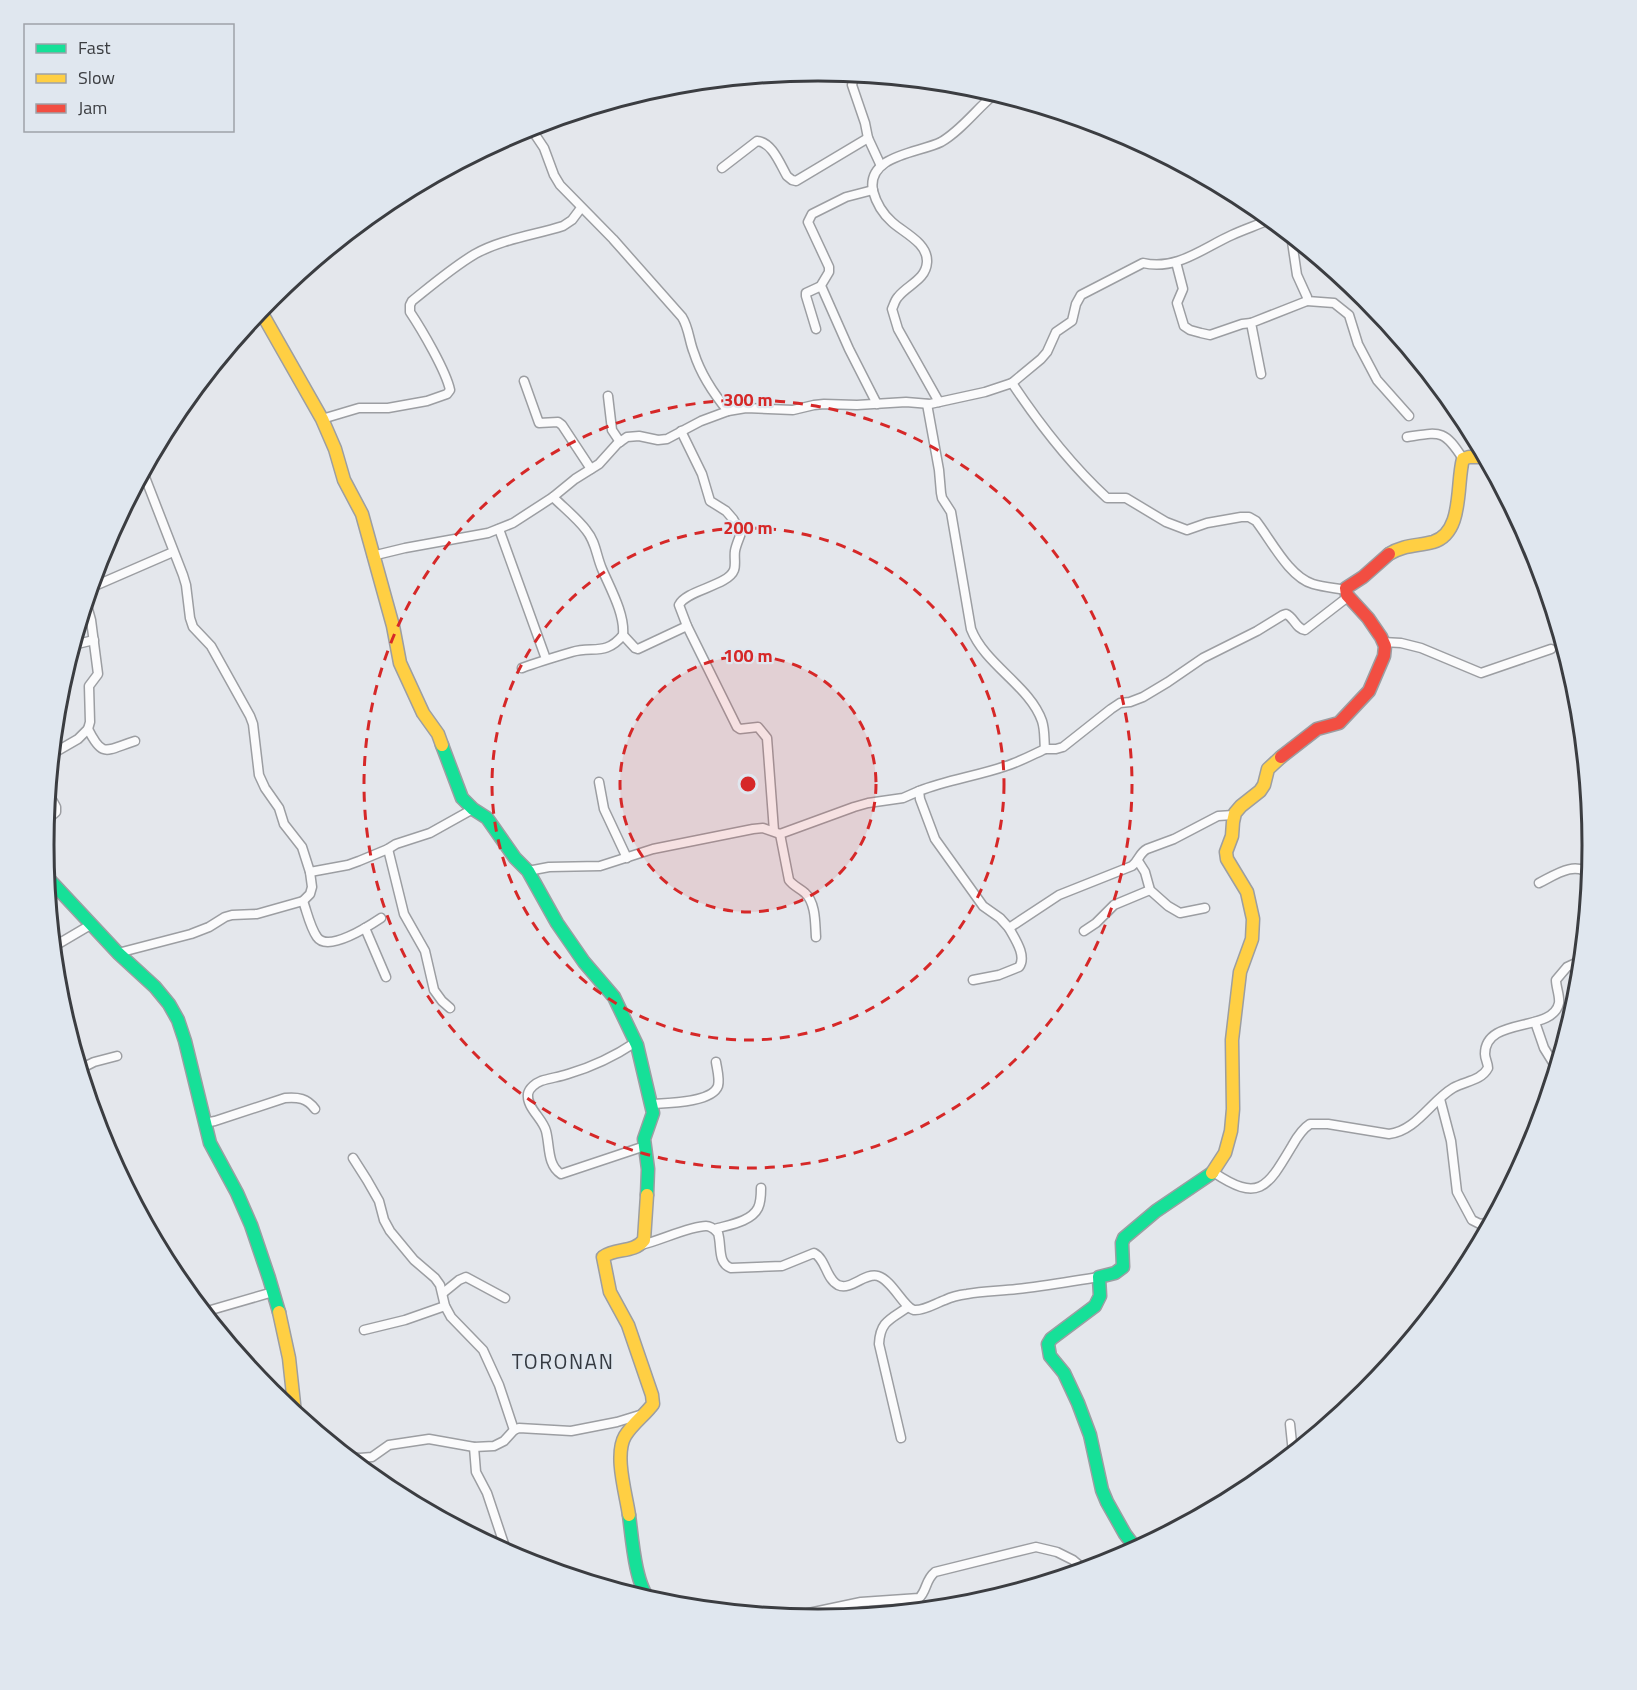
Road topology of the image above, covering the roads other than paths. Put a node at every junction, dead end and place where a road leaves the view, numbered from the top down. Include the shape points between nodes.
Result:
1 (853, 82) edge
2 (987, 100) edge
3 (536, 135) edge
4 (868, 138) junction
5 (880, 166) junction
6 (722, 168) dead end
7 (873, 190) junction
8 (581, 208) junction
9 (1262, 223) edge
10 (1292, 244) edge
11 (1176, 262) junction
12 (820, 287) junction
13 (1307, 302) junction
14 (264, 319) edge
15 (1251, 323) junction
16 (816, 329) dead end
17 (1261, 374) dead end
18 (524, 381) dead end
19 (1012, 383) junction
20 (608, 396) dead end
21 (939, 402) junction
22 (877, 404) junction
23 (927, 404) junction
24 (728, 411) junction
25 (1409, 417) dead end
26 (322, 420) junction
27 (681, 431) junction
28 (1407, 437) dead end
29 (620, 442) junction
30 (1477, 457) edge
31 (1463, 459) junction
32 (591, 469) junction
33 (146, 481) edge
34 (553, 497) junction
35 (499, 530) junction
36 (173, 552) junction
37 (372, 556) junction
38 (101, 583) edge
39 (1347, 593) junction
40 (89, 617) edge
41 (687, 626) junction
42 (623, 635) junction
43 (94, 640) junction
44 (1383, 642) junction
45 (81, 643) edge
46 (1551, 649) dead end
47 (546, 659) junction
48 (522, 668) dead end
49 (88, 729) junction
50 (135, 741) dead end
51 (61, 749) edge
52 (1045, 749) junction
53 (599, 782) dead end
54 (919, 791) junction
55 (473, 809) junction
56 (1233, 815) junction
57 (777, 832) junction
58 (388, 849) junction
59 (627, 858) junction
60 (1138, 861) junction
61 (1582, 869) edge
62 (528, 871) junction
63 (310, 872) junction
64 (1539, 883) dead end
65 (56, 886) edge
66 (1150, 890) junction
67 (303, 901) junction
68 (1205, 908) dead end
69 (381, 918) dead end
70 (92, 924) junction
71 (365, 928) junction
72 (1010, 928) junction
73 (1084, 931) dead end
74 (816, 937) dead end
75 (61, 942) edge
76 (118, 953) junction
77 (1573, 964) edge
78 (386, 977) dead end
79 (973, 980) dead end
80 (450, 1008) dead end
81 (1535, 1022) junction
82 (636, 1042) junction
83 (117, 1056) dead end
84 (1552, 1060) edge
85 (716, 1062) dead end
86 (87, 1065) edge
87 (1440, 1099) junction
88 (651, 1104) junction
89 (315, 1109) dead end
90 (204, 1123) junction
91 (645, 1146) junction
92 (353, 1158) dead end
93 (1213, 1172) junction
94 (762, 1188) dead end
95 (1483, 1224) edge
96 (715, 1229) junction
97 (641, 1245) junction
98 (1099, 1278) junction
99 (273, 1292) junction
100 (442, 1293) junction
101 (505, 1298) dead end
102 (445, 1306) junction
103 (908, 1307) junction
104 (212, 1310) edge
105 (364, 1330) dead end
106 (294, 1401) edge
107 (647, 1413) junction
108 (1290, 1424) dead end
109 (514, 1430) junction
110 (901, 1438) dead end
111 (1292, 1445) edge
112 (474, 1448) junction
113 (361, 1458) edge
114 (503, 1541) edge
115 (1131, 1542) edge
116 (1078, 1564) edge
117 (642, 1588) edge
118 (824, 1610) edge

1 - 4 street
2 - 5 street via 940,142
3 - 8 street via 560,185
4 - 5 street
4 - 6 street via 796,181 787,176 767,144 761,141
5 - 7 street via 874,174
7 - 12 street via 846,197 809,217 829,267
7 - 21 street via 885,215 918,242 926,258 920,278 898,296 892,309 898,329
8 - 24 street via 682,317 702,374
8 - 26 street via 563,225 477,253 412,301 410,312 436,357 450,390 447,394 388,408 359,408
9 - 11 street
10 - 13 street
11 - 15 street via 1183,289 1177,303 1184,326 1210,335
11 - 19 street via 1164,266 1143,263 1081,295 1072,321 1056,332 1041,359
12 - 16 street via 806,293
12 - 22 street
13 - 15 street
13 - 25 street via 1334,303 1349,315 1358,344 1377,380
14 - 26 street
15 - 17 street
18 - 32 street via 539,423 562,424
19 - 21 street
19 - 39 street via 1059,448 1107,498 1126,498 1187,530 1249,517 1301,578
20 - 29 street via 612,430
21 - 23 street
22 - 23 street
22 - 24 street
23 - 52 street via 940,493 951,512 971,629 984,651 1034,706 1043,725
24 - 27 street
26 - 37 street via 344,480 362,514
27 - 29 street via 658,440 639,436
27 - 41 street via 710,501 726,511 741,533 734,570 681,601
28 - 31 street via 1437,432 1451,441
29 - 32 street
30 - 31 street
31 - 39 street via 1452,524 1445,536 1436,542 1399,548
32 - 34 street
33 - 36 street
34 - 35 street
34 - 42 street via 594,542 621,617
35 - 37 street
35 - 47 street
36 - 38 street
36 - 63 street via 186,585 193,627 211,646 250,716 261,781 302,847
37 - 55 street via 400,663 438,734 458,789
39 - 44 street
39 - 52 street via 1305,630 1290,616 1283,615 1203,658 1143,697 1111,708 1063,747
40 - 43 street
41 - 42 street via 638,649
41 - 57 street via 737,727 758,727 767,738
42 - 47 street via 603,649
43 - 45 street
43 - 49 street via 98,674 89,686
44 - 46 street via 1421,648 1482,673
44 - 56 street via 1384,656 1365,695 1339,723 1317,729 1270,766 1263,789
47 - 48 street
49 - 50 street via 96,744 106,750
49 - 51 street
52 - 54 street via 1006,766
53 - 59 street via 604,809
54 - 57 street
54 - 72 street via 934,839 983,906
55 - 58 street via 430,833
55 - 62 street via 488,818
56 - 60 street via 1218,816 1147,849
56 - 93 street via 1231,840 1225,854 1247,892 1253,929 1240,972 1234,1025 1232,1131
57 - 59 street via 753,829
57 - 74 street via 789,880 804,892 813,907
58 - 63 street via 348,865
58 - 80 street via 404,914 424,951 434,990
59 - 62 street via 600,866
60 - 66 street
60 - 72 street via 1059,896
61 - 64 street via 1562,871
62 - 82 street via 557,923 614,997
63 - 67 street via 312,888
65 - 70 street
66 - 68 street via 1180,912
66 - 73 street via 1114,904
67 - 71 street via 319,940 334,942
67 - 76 street via 257,914 232,915 191,934
69 - 71 street
70 - 75 street
70 - 76 street
71 - 78 street
72 - 79 street via 1022,964 999,975
76 - 90 street via 155,987 178,1020
77 - 81 street via 1556,980 1556,1010
81 - 84 street
81 - 87 street via 1508,1028 1492,1038 1485,1053 1485,1073
82 - 88 street
82 - 91 street via 595,1064 541,1081 528,1093 546,1129 552,1162 561,1174
83 - 86 street
85 - 88 street via 718,1082 712,1093 680,1102
87 - 93 street via 1395,1133 1310,1124 1273,1177 1257,1189 1242,1188
87 - 95 street via 1451,1140 1457,1192 1472,1220
88 - 91 street via 653,1113
89 - 90 street via 305,1099 285,1098
90 - 99 street via 215,1154 240,1199
91 - 97 street via 648,1169
92 - 100 street via 379,1201 390,1231 435,1278
93 - 98 street via 1124,1238 1123,1267
94 - 96 street via 758,1209 753,1214
96 - 97 street via 706,1226
96 - 103 street via 726,1266 782,1266 814,1253 839,1285 877,1276 888,1282
97 - 107 street via 603,1257 610,1292 628,1325 649,1386 653,1404
98 - 103 street via 966,1294 916,1310
98 - 115 street via 1100,1296 1095,1306 1051,1339 1048,1350 1078,1403 1090,1435 1102,1490
99 - 104 street
99 - 106 street via 291,1360
100 - 101 street via 466,1277
100 - 102 street
102 - 105 street
102 - 109 street via 483,1350
103 - 110 street via 882,1327 879,1344
107 - 109 street via 571,1431
107 - 117 street via 623,1439 620,1460
108 - 111 street
109 - 112 street via 494,1446
112 - 113 street via 429,1439 389,1445 372,1457
112 - 114 street via 476,1472
116 - 118 street via 1057,1552 1036,1547 936,1572 927,1580 919,1598 861,1602

